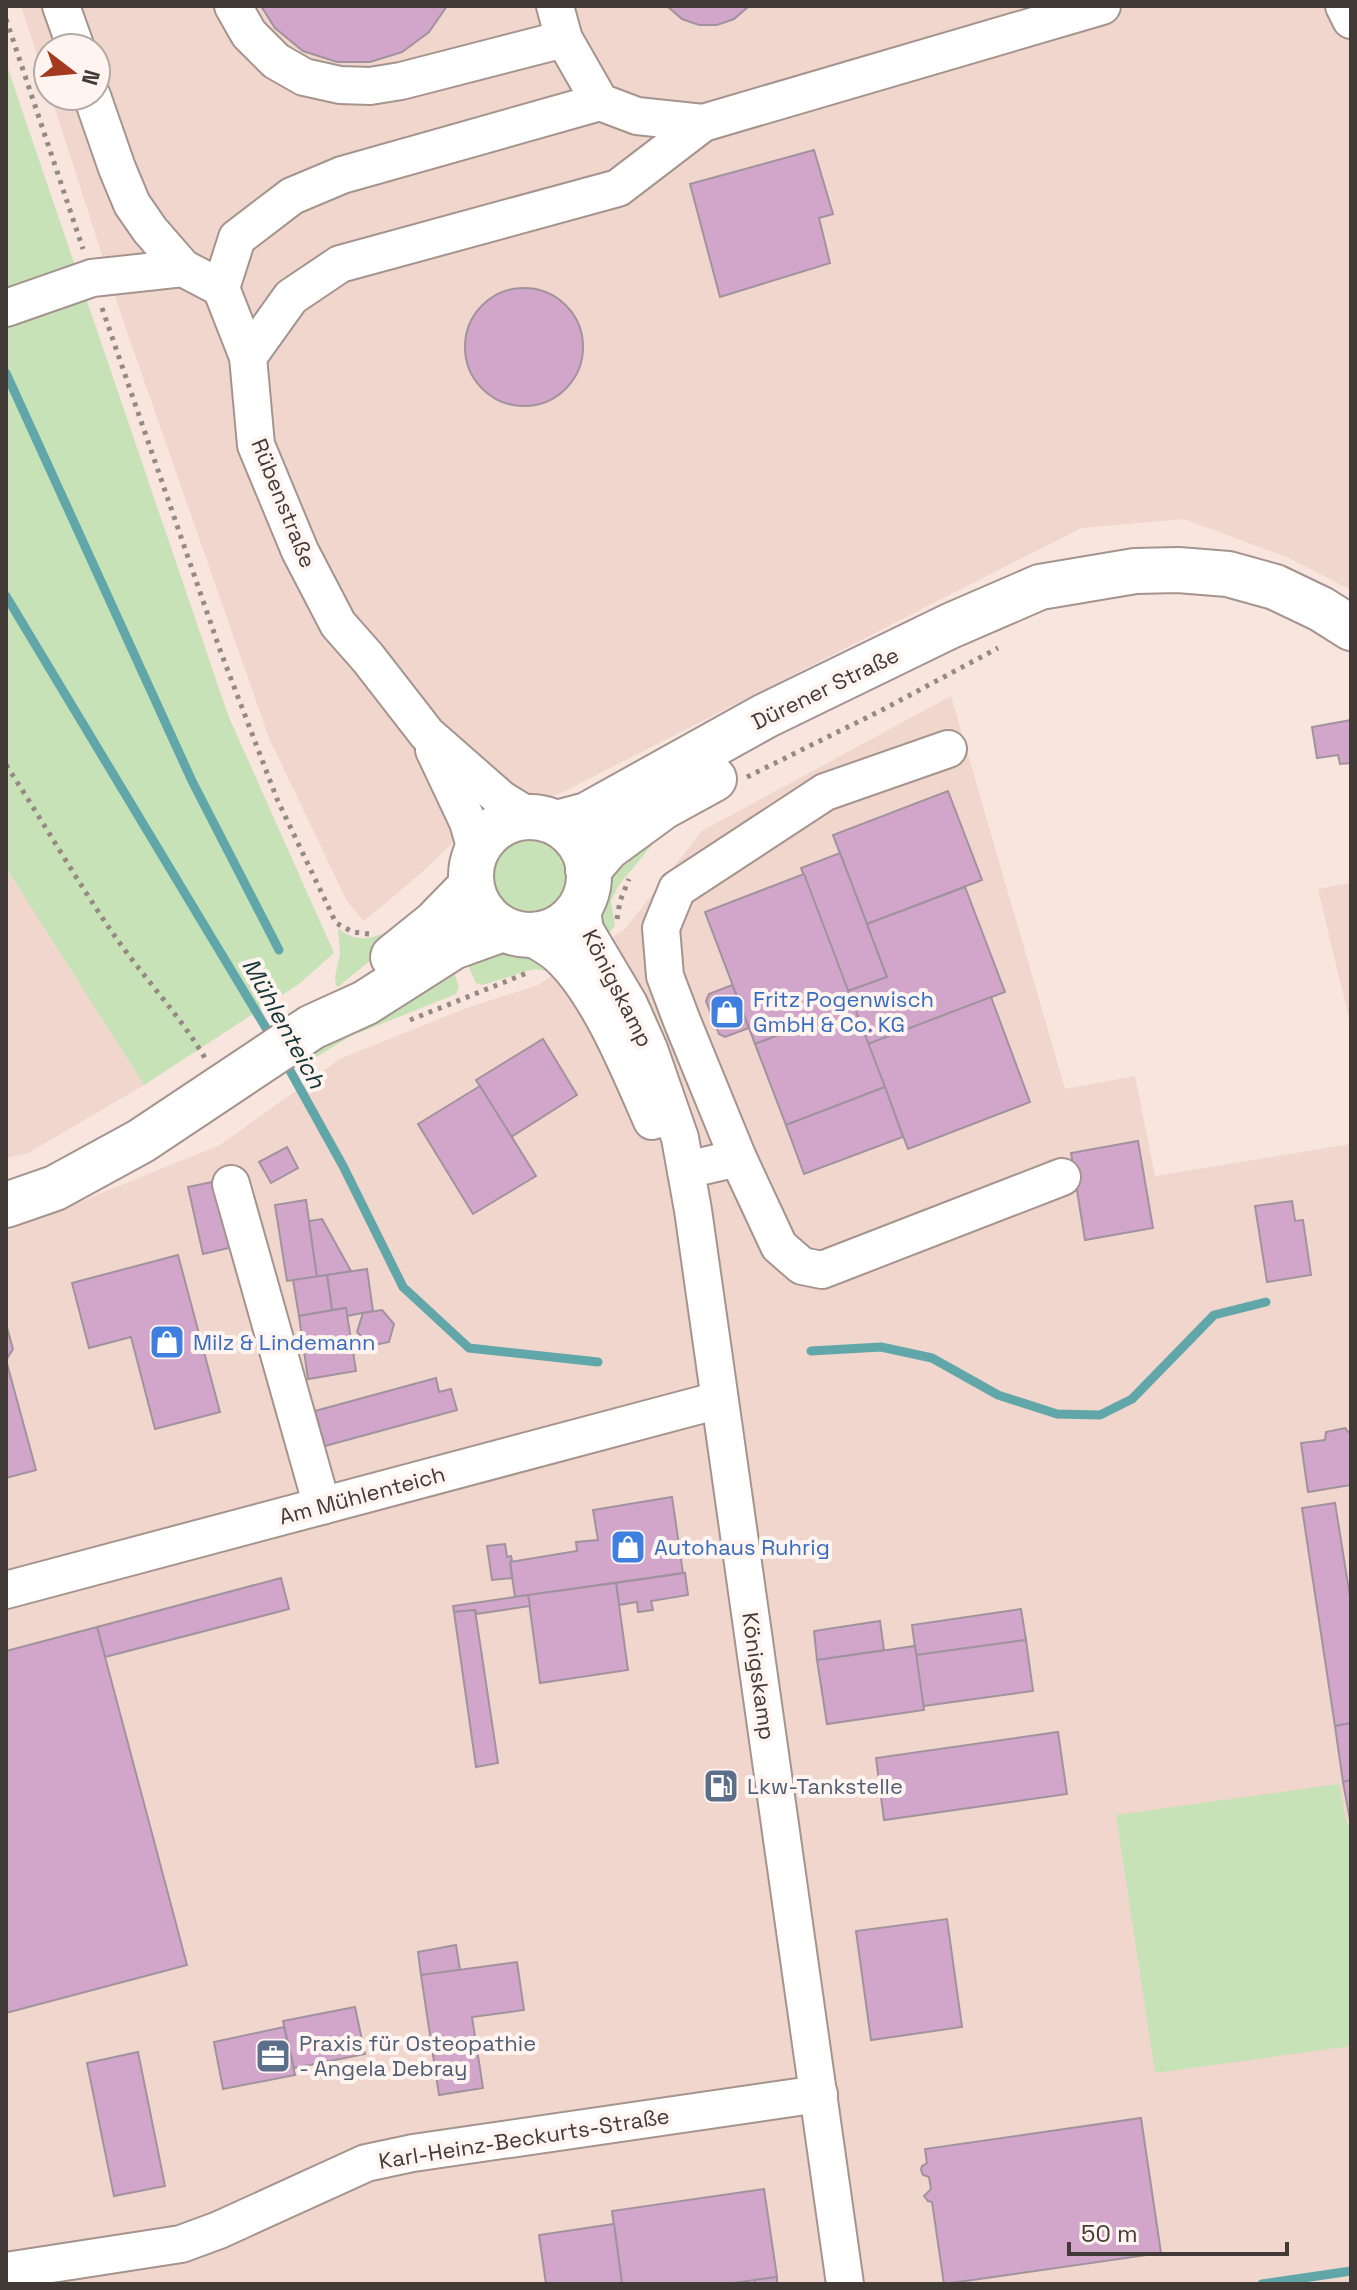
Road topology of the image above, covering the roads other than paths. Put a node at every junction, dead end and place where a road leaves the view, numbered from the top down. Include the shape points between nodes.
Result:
1 (61, 6) edge
2 (233, 6) edge
3 (1102, 6) edge
4 (1344, 6) edge
5 (1351, 20) edge
6 (560, 23) edge
7 (70, 32) edge
8 (600, 102) junction
9 (98, 112) edge
10 (703, 123) junction
11 (183, 268) junction
12 (221, 288) junction
13 (6, 308) edge
14 (248, 357) junction
15 (1102, 575) junction
16 (1351, 628) edge
17 (427, 734) junction
18 (948, 749) dead end
19 (543, 820) junction
20 (474, 868) junction
21 (585, 888) junction
22 (515, 932) junction
23 (306, 1031) junction
24 (738, 1158) junction
25 (686, 1170) junction
26 (1062, 1177) dead end
27 (231, 1184) dead end
28 (6, 1205) edge
29 (693, 1210) junction
30 (719, 1400) junction
31 (322, 1506) junction
32 (6, 1590) edge
33 (819, 2094) junction
34 (6, 2271) edge
35 (845, 2284) edge

1 - 7 street
2 - 6 street via 249,34 276,61 304,77 340,85 401,81
3 - 10 street
4 - 5 street
6 - 8 street
8 - 10 street via 637,116
8 - 12 street via 342,175 292,196 237,238
9 - 11 street via 132,204
10 - 14 street via 618,188 340,264 291,297
11 - 12 street
11 - 13 street via 92,278
12 - 14 street, Rübenstraße
14 - 17 street, Rübenstraße via 256,445 300,551 338,624
15 - 16 main road, Dürener Straße via 1178,570 1228,574 1275,587
15 - 19 main road, Dürener Straße via 1040,587 950,626 765,716 587,815
15 - 21 main road, Dürener Straße via 663,807 607,848
17 - 19 street, Rübenstraße via 501,799
17 - 20 street, Rübenstraße via 468,822
18 - 24 street via 825,792 677,889 661,928 665,976
19 - 20 main road via 513,819 498,826 485,836
19 - 21 main road via 573,835 584,851
20 - 22 main road via 482,911
20 - 23 main road via 434,924
21 - 22 main road via 558,927
21 - 25 street, Königskamp via 585,930 649,1049
22 - 23 main road via 453,947 365,1003
22 - 29 street, Königskamp via 556,953 601,1014
23 - 28 main road via 141,1141 55,1188
24 - 25 street
24 - 26 street via 779,1246 802,1266 822,1270
25 - 29 street, Königskamp
27 - 31 street
29 - 30 street, Königskamp
30 - 31 street, Am Mühlenteich
30 - 33 street, Königskamp
31 - 32 street, Am Mühlenteich
33 - 34 street, Karl-Heinz-Beckurts-Straße via 378,2160 181,2244
33 - 35 street, Königskamp

